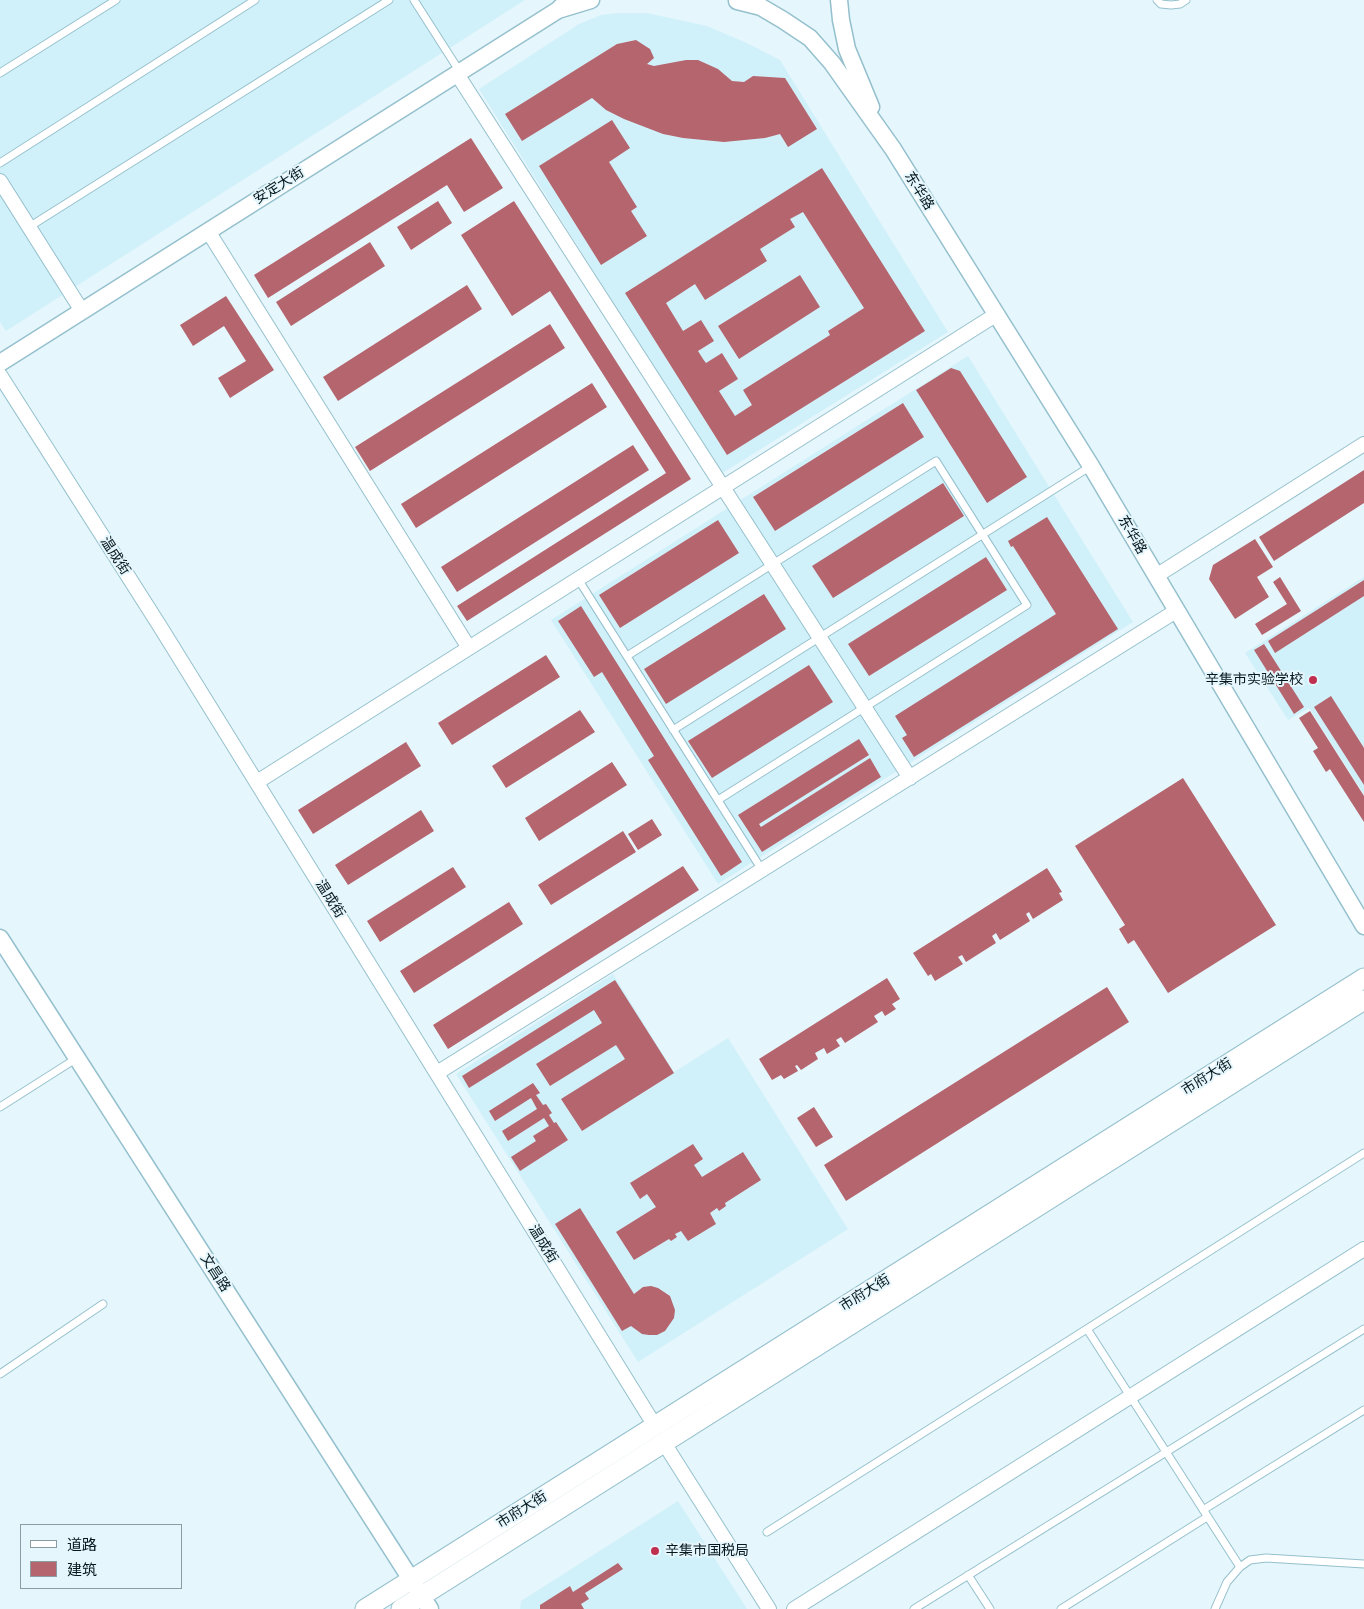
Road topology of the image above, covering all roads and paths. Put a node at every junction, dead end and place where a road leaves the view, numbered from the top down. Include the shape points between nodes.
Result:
1 (116, 0) edge
2 (255, 0) edge
3 (389, 0) edge
4 (414, 0) edge
5 (591, 0) edge
6 (736, 0) edge
7 (760, 0) edge
8 (839, 0) edge
9 (1156, 0) edge
10 (1186, 0) edge
11 (563, 5) edge
12 (0, 72) edge
13 (459, 73) junction
14 (893, 149) junction
15 (0, 163) edge
16 (0, 181) edge
17 (29, 227) junction
18 (208, 231) junction
19 (82, 311) junction
20 (997, 314) junction
21 (0, 363) edge
22 (0, 375) edge
23 (1364, 444) edge
24 (1091, 466) junction
25 (723, 487) junction
26 (982, 534) junction
27 (772, 564) junction
28 (1156, 576) junction
29 (578, 579) junction
30 (1176, 611) junction
31 (819, 637) junction
32 (469, 648) junction
33 (627, 656) junction
34 (865, 707) junction
35 (673, 730) junction
36 (910, 778) junction
37 (257, 782) junction
38 (718, 800) junction
39 (762, 870) junction
40 (1364, 926) edge
41 (0, 938) edge
42 (1364, 978) edge
43 (1364, 1000) edge
44 (77, 1058) junction
45 (438, 1073) junction
46 (0, 1107) edge
47 (1364, 1153) edge
48 (1364, 1249) edge
49 (104, 1304) dead end
50 (1364, 1328) edge
51 (1087, 1329) junction
52 (0, 1374) edge
53 (1130, 1397) junction
54 (1364, 1410) edge
55 (655, 1426) junction
56 (664, 1443) junction
57 (1165, 1451) junction
58 (1205, 1513) junction
59 (767, 1532) dead end
60 (1364, 1564) edge
61 (1240, 1567) junction
62 (968, 1575) junction
63 (411, 1580) junction
64 (426, 1602) edge
65 (365, 1609) edge
66 (401, 1609) edge
67 (769, 1609) edge
68 (794, 1609) edge
69 (914, 1609) edge
70 (990, 1609) edge
71 (1061, 1609) edge
72 (1215, 1609) edge

1 - 12 lane
2 - 15 lane
3 - 17 lane
4 - 13 lane
5 - 11 street, 安定大街
6 - 7 street
6 - 14 street via 762,8 810,38 832,63
8 - 14 street via 847,50
9 - 10 lane via 1171,5
11 - 13 street, 安定大街
13 - 18 street, 安定大街
13 - 25 street
14 - 20 street, 东华路
16 - 17 street
17 - 19 street
18 - 19 street, 安定大街
18 - 32 street
19 - 21 street, 安定大街
20 - 24 street, 东华路
20 - 25 street
22 - 37 street, 温成街
23 - 28 street
24 - 26 lane
24 - 28 street, 东华路
25 - 27 street
25 - 29 street
26 - 27 lane via 936,461
26 - 31 lane
26 - 34 lane via 1027,605
27 - 31 street
27 - 33 lane
28 - 30 street, 东华路
29 - 32 street
29 - 33 lane
30 - 36 street
30 - 40 street, 东华路
31 - 34 street
31 - 35 lane
32 - 37 street
33 - 35 lane
34 - 36 street
34 - 38 lane
35 - 38 lane
36 - 39 street
37 - 45 street, 温成街
38 - 39 lane
39 - 45 street
41 - 44 street, 文昌路
42 - 55 main road, 市府大街
43 - 56 main road, 市府大街
44 - 46 lane
44 - 63 street, 文昌路
45 - 55 street, 温成街
47 - 51 lane
48 - 53 street
49 - 52 lane
50 - 57 lane
51 - 53 lane
51 - 59 lane
53 - 57 lane
53 - 68 street
54 - 58 lane
55 - 63 main road, 市府大街
56 - 64 main road, 市府大街
56 - 67 street
57 - 58 lane
57 - 62 lane
58 - 61 lane
58 - 71 lane
60 - 61 lane via 1266,1558 1250,1560
61 - 72 lane via 1227,1582
62 - 69 lane
62 - 70 lane
63 - 64 street, 文昌路
63 - 65 main road, 市府大街
64 - 66 main road, 市府大街

